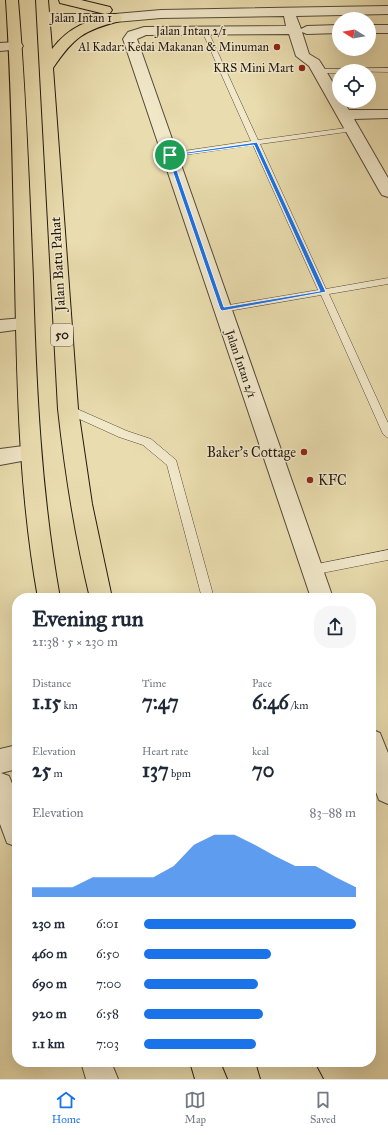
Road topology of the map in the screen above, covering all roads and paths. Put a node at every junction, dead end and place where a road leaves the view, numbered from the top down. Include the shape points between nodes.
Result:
1 (13, 0) edge
2 (42, 0) edge
3 (65, 0) edge
4 (110, 9) edge
5 (388, 10) edge
6 (288, 12) junction
7 (302, 12) junction
8 (44, 18) junction
9 (376, 29) edge
10 (388, 29) edge
11 (300, 30) junction
12 (332, 30) edge
13 (205, 31) junction
14 (0, 47) edge
15 (16, 48) junction
16 (316, 67) junction
17 (46, 68) junction
18 (388, 70) edge
19 (388, 114) edge
20 (344, 115) junction
21 (353, 129) junction
22 (256, 143) junction
23 (170, 155) junction
24 (383, 175) edge
25 (388, 192) edge
26 (388, 281) edge
27 (323, 292) junction
28 (222, 309) junction
29 (23, 324) junction
30 (0, 326) edge
31 (68, 409) junction
32 (388, 434) edge
33 (31, 453) junction
34 (0, 457) edge
35 (388, 555) edge
36 (312, 570) junction
37 (48, 593) edge
38 (100, 593) edge
39 (207, 593) edge
40 (320, 593) edge
41 (376, 755) edge
42 (12, 758) edge
43 (0, 761) edge
44 (0, 785) edge
45 (388, 790) edge
46 (12, 820) edge
47 (98, 1067) edge
48 (207, 1067) edge
49 (273, 1067) edge
50 (299, 1067) edge
51 (102, 1079) edge
52 (211, 1079) edge
53 (277, 1079) edge
54 (307, 1079) edge

1 - 8 highway via 23,10
1 - 15 highway
2 - 8 highway, Jalan Batu Pahat / 50
3 - 4 highway
4 - 6 street, Jalan Intan 1 via 161,14
4 - 8 street, Jalan Intan 1
4 - 17 highway via 66,40
5 - 7 street, Jalan Intan 1
6 - 7 street, Jalan Intan 1
6 - 11 street
7 - 11 street
8 - 15 highway
8 - 17 highway, Jalan Batu Pahat / 50
9 - 10 street
11 - 12 street
11 - 13 street, Jalan Intan 2/1
11 - 16 street via 303,56
13 - 22 lane
13 - 23 street, Jalan Intan 2/1 via 144,31 130,38
14 - 15 street
15 - 29 highway
16 - 18 lane
16 - 20 street
17 - 31 highway, Jalan Batu Pahat / 50
19 - 20 street
20 - 21 street
21 - 22 lane
21 - 24 street
22 - 23 lane
22 - 27 lane
23 - 28 street, Jalan Intan 2/1
24 - 25 street
26 - 27 lane
27 - 28 lane
27 - 32 lane
28 - 36 street, Jalan Intan 2/1
29 - 30 street
29 - 33 highway
31 - 38 highway, Jalan Batu Pahat / 50 via 76,472
31 - 39 lane via 147,442 172,463
33 - 34 street
33 - 37 highway via 40,553
35 - 36 lane
36 - 40 street, Jalan Intan 2/1
41 - 45 street
42 - 43 street
44 - 46 street
47 - 51 street
48 - 52 highway
49 - 53 highway
50 - 54 highway

